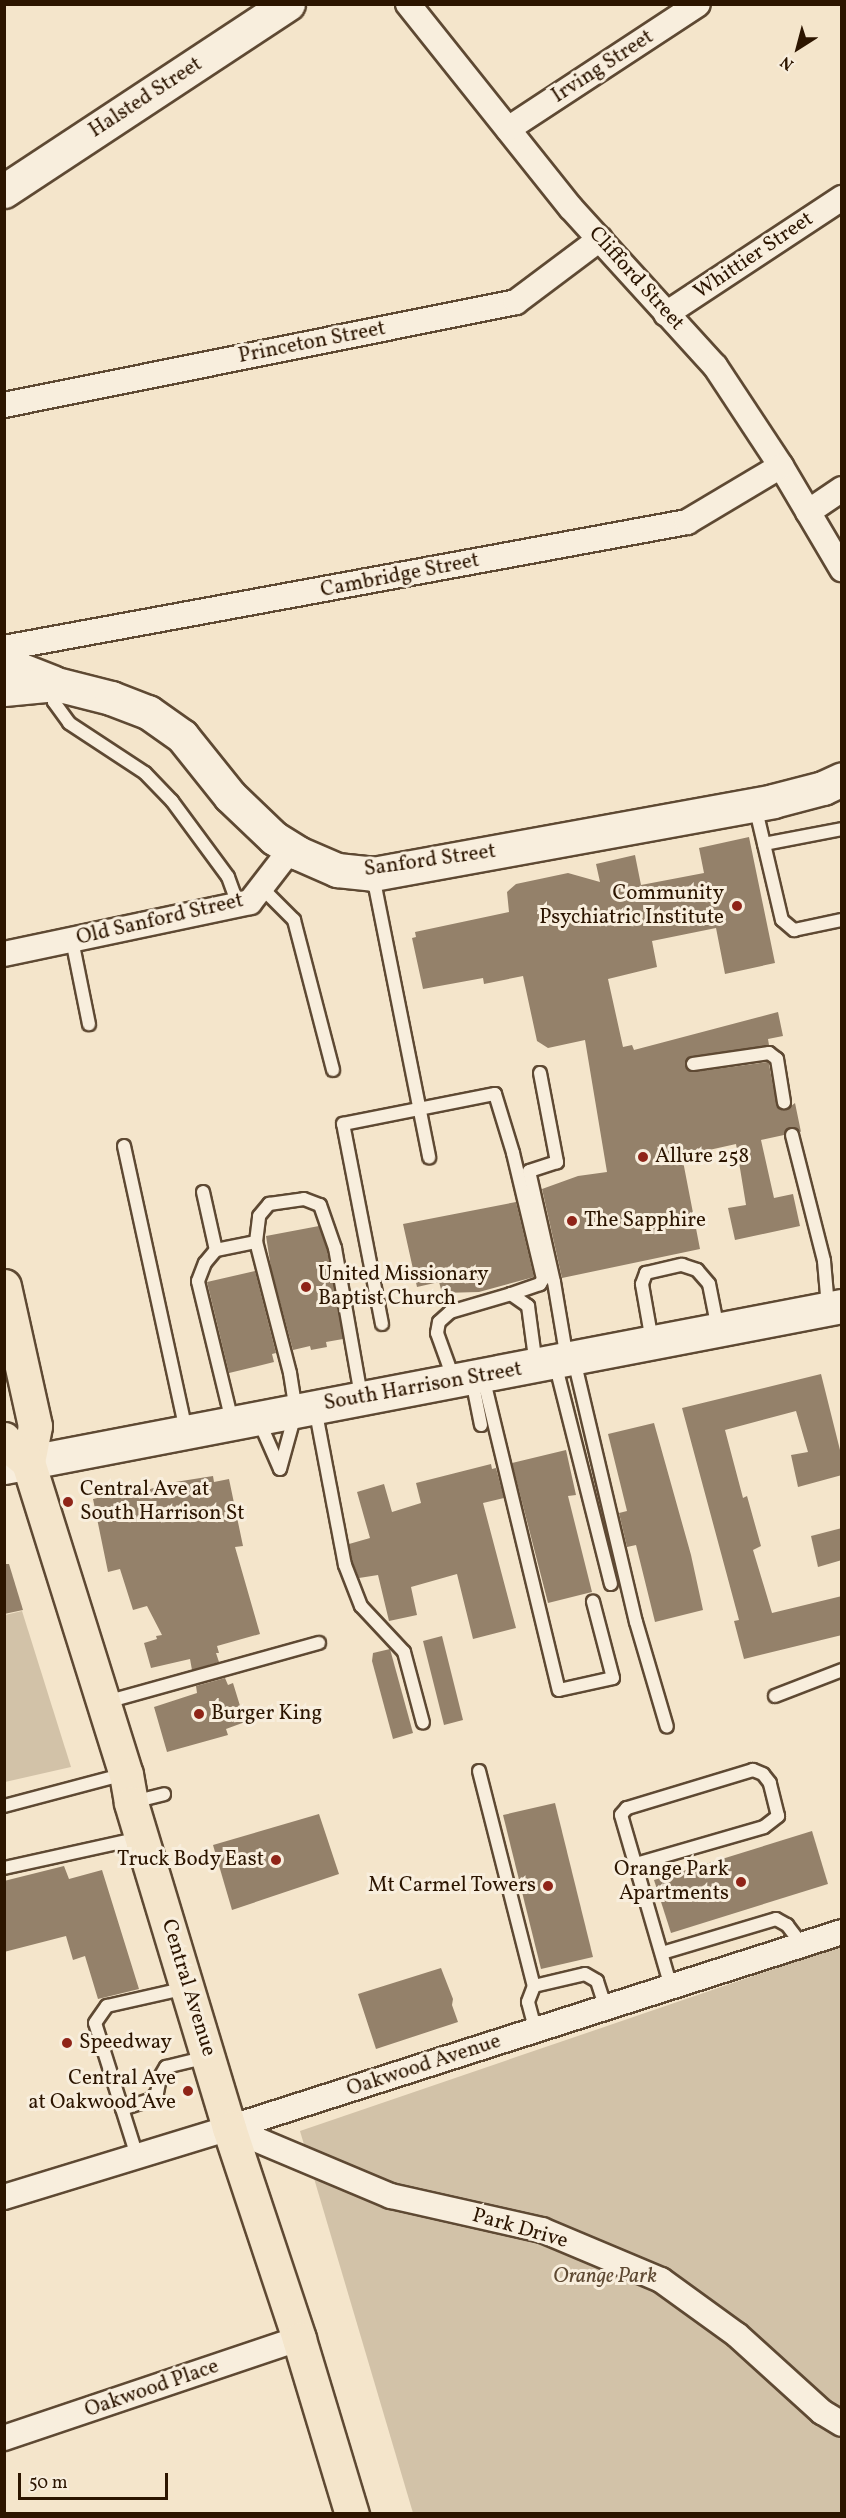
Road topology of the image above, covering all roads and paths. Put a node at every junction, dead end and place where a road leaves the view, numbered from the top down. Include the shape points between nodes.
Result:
1 (288, 4) edge
2 (408, 4) edge
3 (698, 4) edge
4 (508, 129) junction
5 (4, 191) edge
6 (842, 198) edge
7 (600, 239) junction
8 (666, 314) junction
9 (4, 405) edge
10 (780, 466) junction
11 (842, 489) edge
12 (808, 512) junction
13 (842, 570) edge
14 (4, 648) edge
15 (4, 663) edge
16 (56, 684) junction
17 (4, 689) edge
18 (842, 779) edge
19 (754, 805) junction
20 (842, 829) edge
21 (764, 844) junction
22 (291, 849) junction
23 (373, 874) junction
24 (261, 887) junction
25 (238, 904) junction
26 (842, 920) edge
27 (72, 940) junction
28 (4, 954) edge
29 (89, 1024) dead end
30 (693, 1064) dead end
31 (333, 1070) dead end
32 (540, 1073) dead end
33 (784, 1102) dead end
34 (419, 1109) junction
35 (792, 1135) dead end
36 (124, 1146) dead end
37 (429, 1157) dead end
38 (203, 1192) dead end
39 (256, 1242) junction
40 (216, 1250) junction
41 (4, 1286) edge
42 (511, 1294) junction
43 (835, 1307) edge
44 (382, 1324) dead end
45 (719, 1330) junction
46 (652, 1344) junction
47 (558, 1362) junction
48 (469, 1378) junction
49 (361, 1398) junction
50 (305, 1409) junction
51 (245, 1420) junction
52 (481, 1425) dead end
53 (186, 1432) junction
54 (4, 1440) edge
55 (16, 1464) edge
56 (611, 1584) dead end
57 (593, 1602) dead end
58 (319, 1643) dead end
59 (842, 1670) edge
60 (775, 1696) dead end
61 (104, 1703) junction
62 (423, 1723) dead end
63 (667, 1727) dead end
64 (478, 1771) dead end
65 (129, 1788) junction
66 (164, 1794) dead end
67 (4, 1806) edge
68 (142, 1838) junction
69 (636, 1864) junction
70 (4, 1868) edge
71 (842, 1932) edge
72 (802, 1945) junction
73 (662, 1953) junction
74 (534, 1986) junction
75 (187, 1988) junction
76 (671, 1988) junction
77 (606, 2008) junction
78 (536, 2031) junction
79 (209, 2057) junction
80 (122, 2109) junction
81 (228, 2128) junction
82 (137, 2156) junction
83 (4, 2197) edge
84 (299, 2339) junction
85 (842, 2424) edge
86 (4, 2438) edge
87 (352, 2514) edge

1 - 5 main road, Halsted Street
2 - 4 street, Clifford Street
3 - 4 street, Irving Street
4 - 7 street, Clifford Street
6 - 8 street, Whittier Street
7 - 8 street, Clifford Street
7 - 9 street, Princeton Street via 516,302
8 - 10 street, Clifford Street via 715,366
10 - 12 street, Clifford Street
10 - 14 street, Cambridge Street via 687,522
11 - 12 street
12 - 13 street, Clifford Street
15 - 16 main road
16 - 17 main road, Sanford Street
16 - 22 main road, Sanford Street via 148,712 182,736 230,796
16 - 25 lane via 54,702 69,723 145,773 172,801 228,877
18 - 19 main road, Sanford Street via 823,788
19 - 21 lane
19 - 23 main road, Sanford Street
20 - 21 lane
21 - 26 lane via 782,920 788,927 794,930
22 - 23 main road, Sanford Street via 337,870
22 - 24 street, Old Sanford Street
23 - 34 lane
24 - 25 street, Old Sanford Street via 250,902
24 - 31 lane via 294,920
25 - 27 street, Old Sanford Street
27 - 28 street, Old Sanford Street
27 - 29 lane
30 - 33 lane via 769,1053 777,1059
32 - 47 lane via 557,1162 529,1170 554,1282
34 - 37 lane
34 - 42 lane via 495,1094 543,1279 540,1284
34 - 44 lane via 343,1124
35 - 43 lane
36 - 53 lane
38 - 40 lane
39 - 40 lane
39 - 49 lane via 260,1216 269,1204 304,1199 320,1205 335,1248
39 - 50 lane via 290,1373
40 - 51 lane via 198,1281
41 - 55 main road, Central Avenue via 35,1426
42 - 47 lane via 528,1306
42 - 48 lane via 450,1312 439,1322 437,1334
43 - 45 main road, South Harrison Street
45 - 46 main road, South Harrison Street
45 - 46 lane via 709,1284 698,1270 686,1265 646,1273 642,1284
46 - 47 main road, South Harrison Street
47 - 48 main road, South Harrison Street
47 - 56 lane
47 - 63 lane
48 - 49 main road, South Harrison Street via 395,1400
48 - 52 lane
48 - 57 lane via 559,1690 613,1678
49 - 50 main road, South Harrison Street
50 - 51 main road, South Harrison Street
50 - 51 lane via 279,1469
50 - 62 lane via 345,1565 361,1605 404,1652
51 - 53 main road, South Harrison Street
53 - 55 main road, South Harrison Street
54 - 55 main road
55 - 61 main road, Central Avenue
58 - 61 lane
59 - 60 lane
61 - 65 main road, Central Avenue
64 - 74 lane
65 - 66 lane
65 - 67 lane
65 - 68 main road, Central Avenue
68 - 70 lane
68 - 75 main road, Central Avenue
69 - 69 lane via 764,1827 778,1816 770,1783 753,1770 627,1808 621,1815
69 - 73 lane
71 - 72 street, Oakwood Avenue
72 - 73 lane via 787,1925 776,1919
72 - 76 street, Oakwood Avenue
73 - 76 lane
74 - 77 lane via 585,1974 597,1981
74 - 78 lane via 528,2002
75 - 79 main road, Central Avenue
75 - 80 lane via 107,2006 98,2016 95,2022
76 - 77 street, Oakwood Avenue
77 - 78 street, Oakwood Avenue
78 - 81 street, Oakwood Avenue
79 - 80 lane via 166,2067 157,2093 150,2100
79 - 81 main road, Central Avenue
80 - 82 lane
81 - 82 street, Oakwood Avenue
81 - 84 main road, Central Avenue
81 - 85 street, Park Drive via 391,2196 542,2230 661,2280 737,2335 822,2412
82 - 83 street, Oakwood Avenue
84 - 86 street, Oakwood Place
84 - 87 main road, Central Avenue

